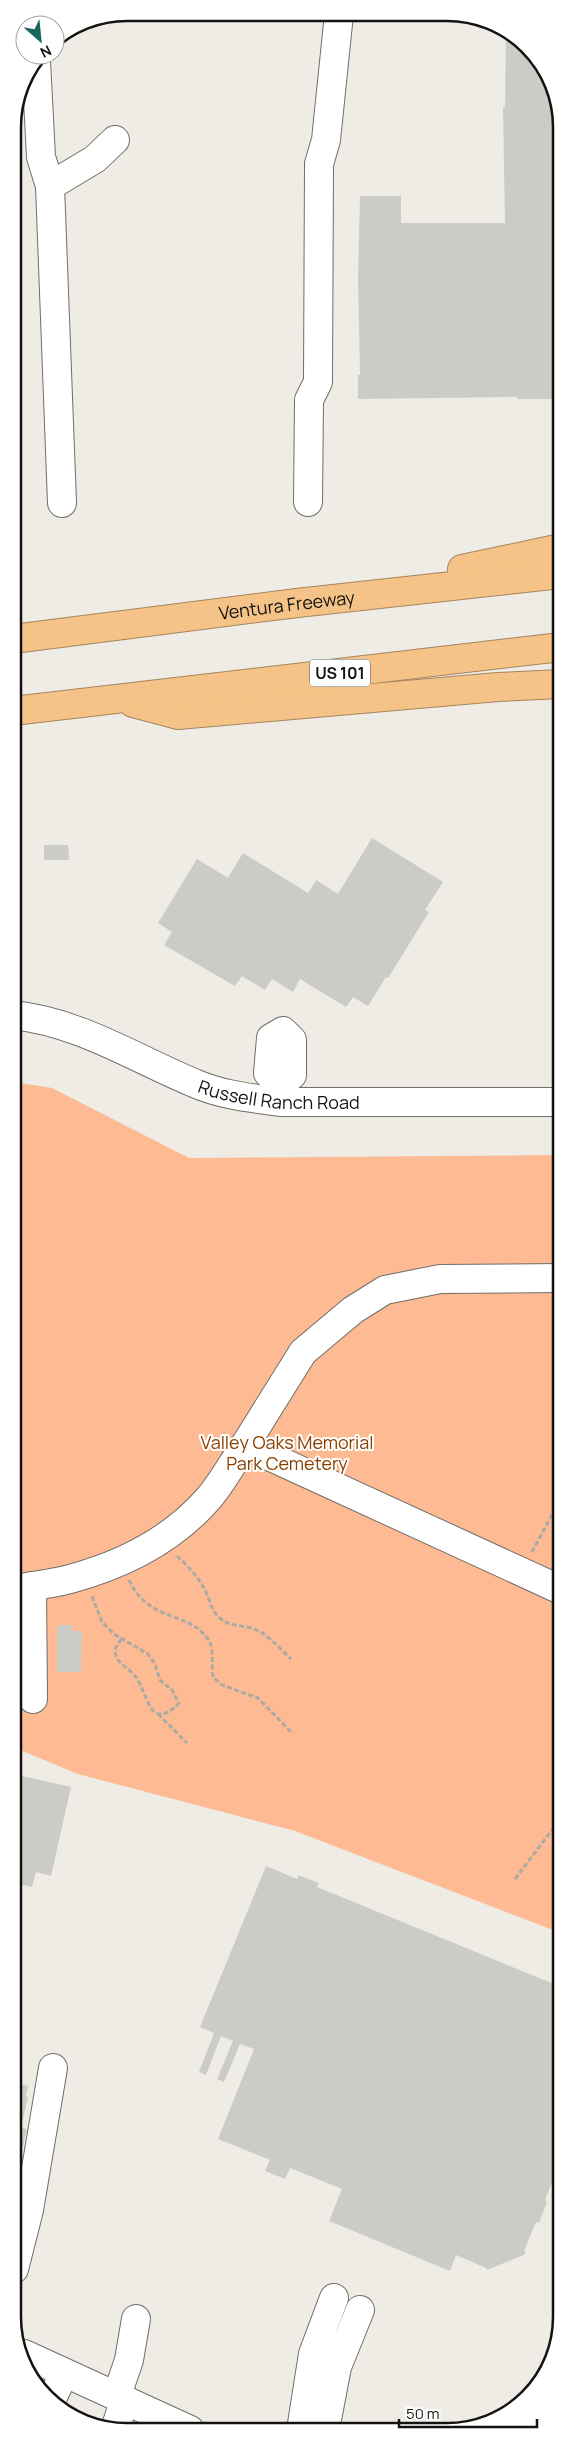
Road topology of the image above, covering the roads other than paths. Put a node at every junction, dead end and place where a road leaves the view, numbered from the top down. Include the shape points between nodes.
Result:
1 (338, 21) edge
2 (37, 72) edge
3 (115, 140) dead end
4 (50, 186) junction
5 (308, 502) dead end
6 (62, 503) dead end
7 (553, 550) edge
8 (553, 575) edge
9 (297, 602) junction
10 (21, 638) edge
11 (553, 648) edge
12 (553, 684) edge
13 (120, 699) junction
14 (21, 710) edge
15 (21, 1017) edge
16 (283, 1029) dead end
17 (280, 1094) junction
18 (553, 1102) edge
19 (553, 1278) edge
20 (245, 1445) junction
21 (553, 1586) edge
22 (23, 1588) edge
23 (33, 1699) dead end
24 (53, 2068) dead end
25 (21, 2241) edge
26 (334, 2298) dead end
27 (360, 2310) dead end
28 (136, 2319) dead end
29 (29, 2356) edge
30 (64, 2372) junction
31 (54, 2394) edge
32 (121, 2397) junction
33 (116, 2422) edge
34 (175, 2423) edge
35 (302, 2423) edge
36 (326, 2423) edge

1 - 5 street via 326,140 319,164 318,382 309,400
2 - 4 street via 42,157
3 - 4 street via 95,159
4 - 6 street
7 - 9 highway
8 - 9 highway, Ventura Freeway
9 - 10 highway, Ventura Freeway
11 - 13 highway, US 101
12 - 13 highway via 178,715
13 - 14 highway, US 101
15 - 17 street, Russell Ranch Road via 64,1025 96,1037 196,1084 239,1096
16 - 17 street via 271,1038 268,1073
17 - 18 street, Russell Ranch Road
19 - 20 street via 440,1279 385,1290 353,1310 303,1352
20 - 21 street
20 - 22 street via 208,1498 162,1539 122,1560 70,1580
22 - 23 street
24 - 25 street
26 - 35 street via 313,2354
27 - 36 street via 337,2367
28 - 32 street
29 - 30 street
30 - 31 street
30 - 32 street
32 - 33 street
32 - 34 street

